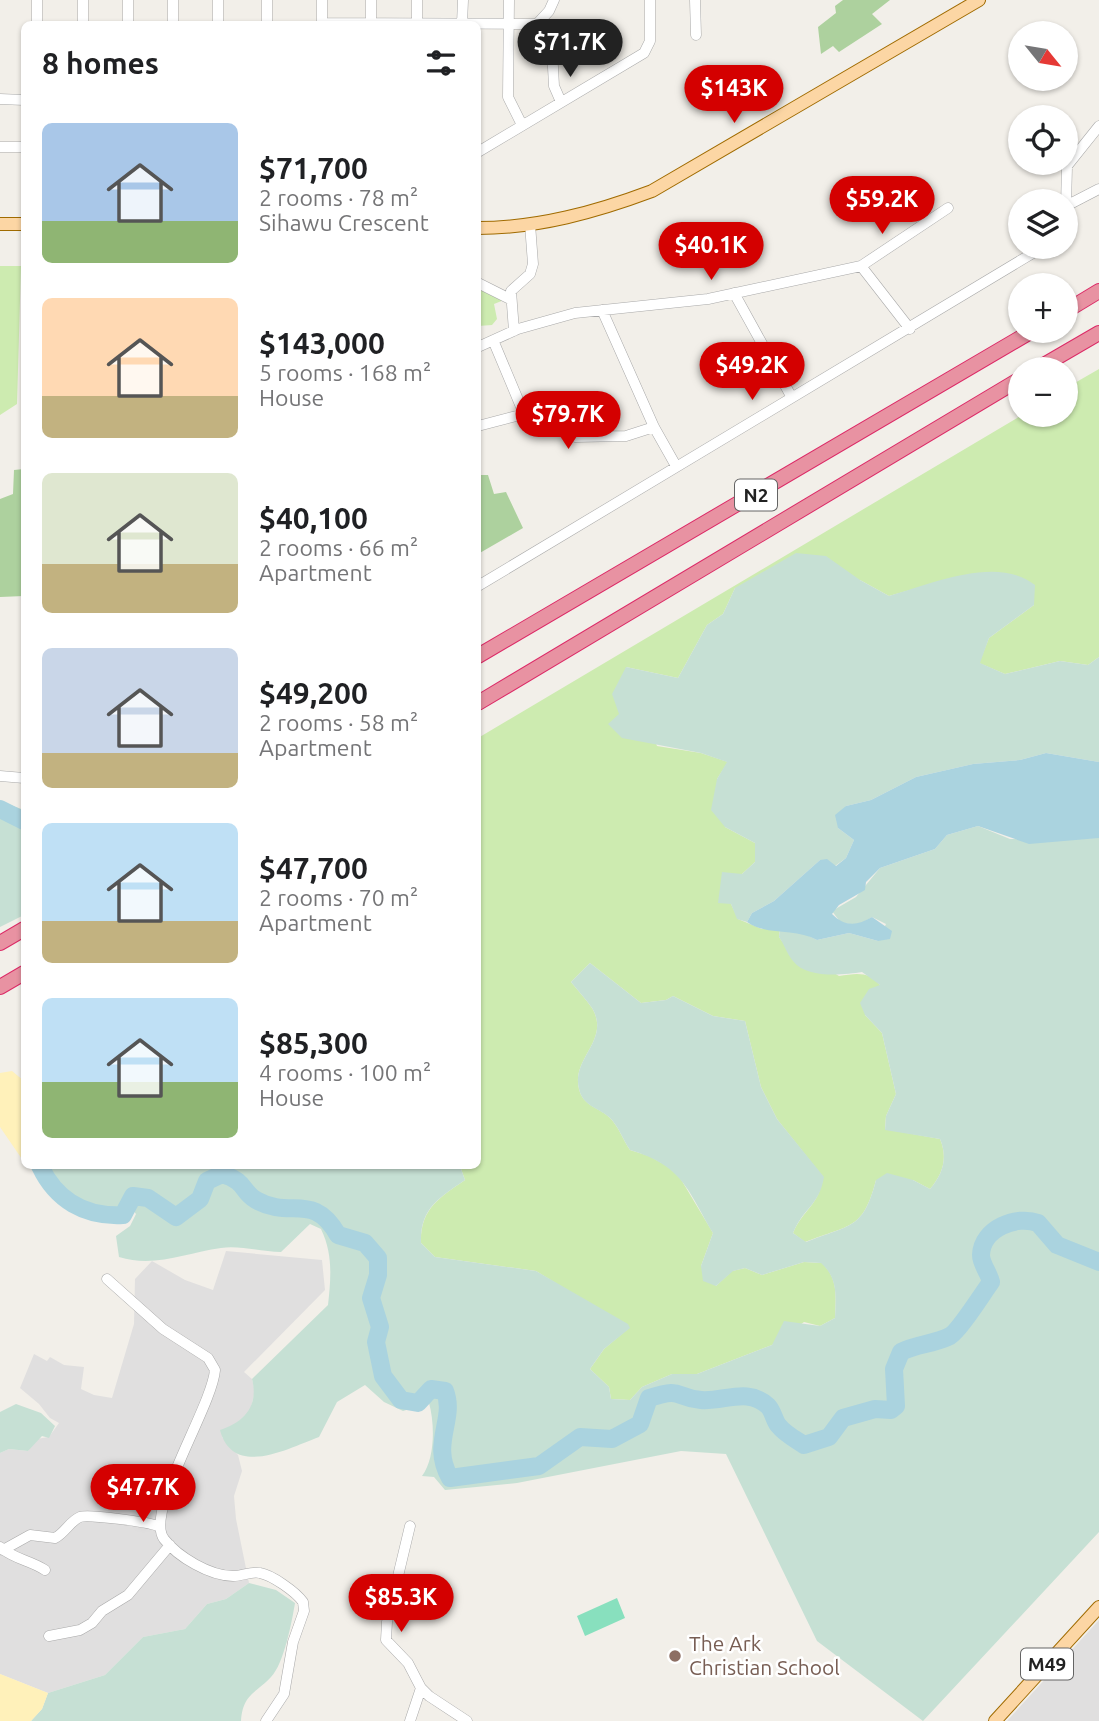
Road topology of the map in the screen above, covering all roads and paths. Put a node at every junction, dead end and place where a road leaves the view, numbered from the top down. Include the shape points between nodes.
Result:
1 (37, 0) edge
2 (83, 0) edge
3 (128, 0) edge
4 (173, 0) edge
5 (218, 0) edge
6 (267, 0) edge
7 (322, 0) edge
8 (372, 0) edge
9 (417, 0) edge
10 (463, 0) edge
11 (509, 0) edge
12 (554, 0) edge
13 (650, 0) edge
14 (695, 0) edge
15 (979, 0) edge
16 (37, 21) edge
17 (83, 21) edge
18 (128, 21) edge
19 (173, 21) edge
20 (218, 21) edge
21 (267, 21) edge
22 (322, 21) edge
23 (371, 21) edge
24 (417, 21) edge
25 (462, 21) edge
26 (481, 24) edge
27 (509, 24) junction
28 (537, 24) junction
29 (696, 35) dead end
30 (0, 99) edge
31 (21, 100) edge
32 (561, 102) junction
33 (522, 125) junction
34 (1099, 126) edge
35 (481, 146) edge
36 (0, 147) edge
37 (21, 147) edge
38 (1099, 189) edge
39 (948, 208) dead end
40 (0, 224) edge
41 (530, 224) junction
42 (21, 225) edge
43 (481, 228) edge
44 (1024, 259) edge
45 (861, 266) junction
46 (481, 284) edge
47 (1099, 291) edge
48 (734, 293) junction
49 (510, 299) junction
50 (1078, 304) edge
51 (602, 310) junction
52 (910, 329) junction
53 (514, 331) junction
54 (1099, 333) edge
55 (493, 340) junction
56 (1012, 343) edge
57 (481, 346) edge
58 (1058, 357) edge
59 (1008, 386) edge
60 (791, 396) junction
61 (524, 414) junction
62 (481, 425) edge
63 (654, 427) junction
64 (676, 466) junction
65 (481, 584) edge
66 (481, 654) edge
67 (481, 702) edge
68 (0, 776) edge
69 (21, 778) edge
70 (21, 931) edge
71 (0, 943) edge
72 (21, 975) edge
73 (0, 987) edge
74 (107, 1279) dead end
75 (158, 1526) junction
76 (410, 1526) dead end
77 (170, 1545) junction
78 (1, 1549) edge
79 (45, 1570) dead end
80 (1099, 1607) edge
81 (49, 1636) dead end
82 (421, 1688) junction
83 (266, 1721) edge
84 (410, 1721) edge
85 (467, 1721) edge
86 (995, 1721) edge

1 - 16 street
2 - 17 street
3 - 18 street
4 - 19 street
5 - 20 street
6 - 21 street
7 - 22 street
8 - 23 street
9 - 24 street
10 - 25 street
11 - 27 street
12 - 28 street
13 - 32 street via 650,41 644,53
14 - 29 street
15 - 41 main road via 674,181 614,205
26 - 27 street
27 - 28 street
27 - 33 street via 508,97
28 - 32 street via 552,49 554,86
30 - 31 street
32 - 33 street
33 - 35 street
34 - 38 street via 1067,166 1066,206
36 - 37 street
39 - 45 street
40 - 42 main road
41 - 43 main road
41 - 49 street via 533,264 530,274 513,288
44 - 52 street
45 - 48 street
45 - 52 street
46 - 49 street
47 - 50 highway
48 - 51 street
48 - 60 street
49 - 53 street
51 - 53 street
51 - 63 street
52 - 60 street
53 - 55 street
54 - 58 highway
55 - 57 street
55 - 61 street
56 - 66 highway, N2
59 - 67 highway, N2
60 - 64 street
61 - 62 street
61 - 63 street via 575,437 625,436
63 - 64 street
64 - 65 street
68 - 69 street
70 - 71 highway
72 - 73 highway
74 - 75 street via 163,1329 208,1358 215,1370 167,1489
75 - 77 street
75 - 78 street via 84,1516 55,1538 30,1535
76 - 82 street via 385,1634
77 - 81 street via 128,1595 92,1623
77 - 83 street via 210,1571 229,1576 264,1574 302,1600 304,1611 286,1685
78 - 79 street
80 - 86 main road, M49
82 - 84 street
82 - 85 street

